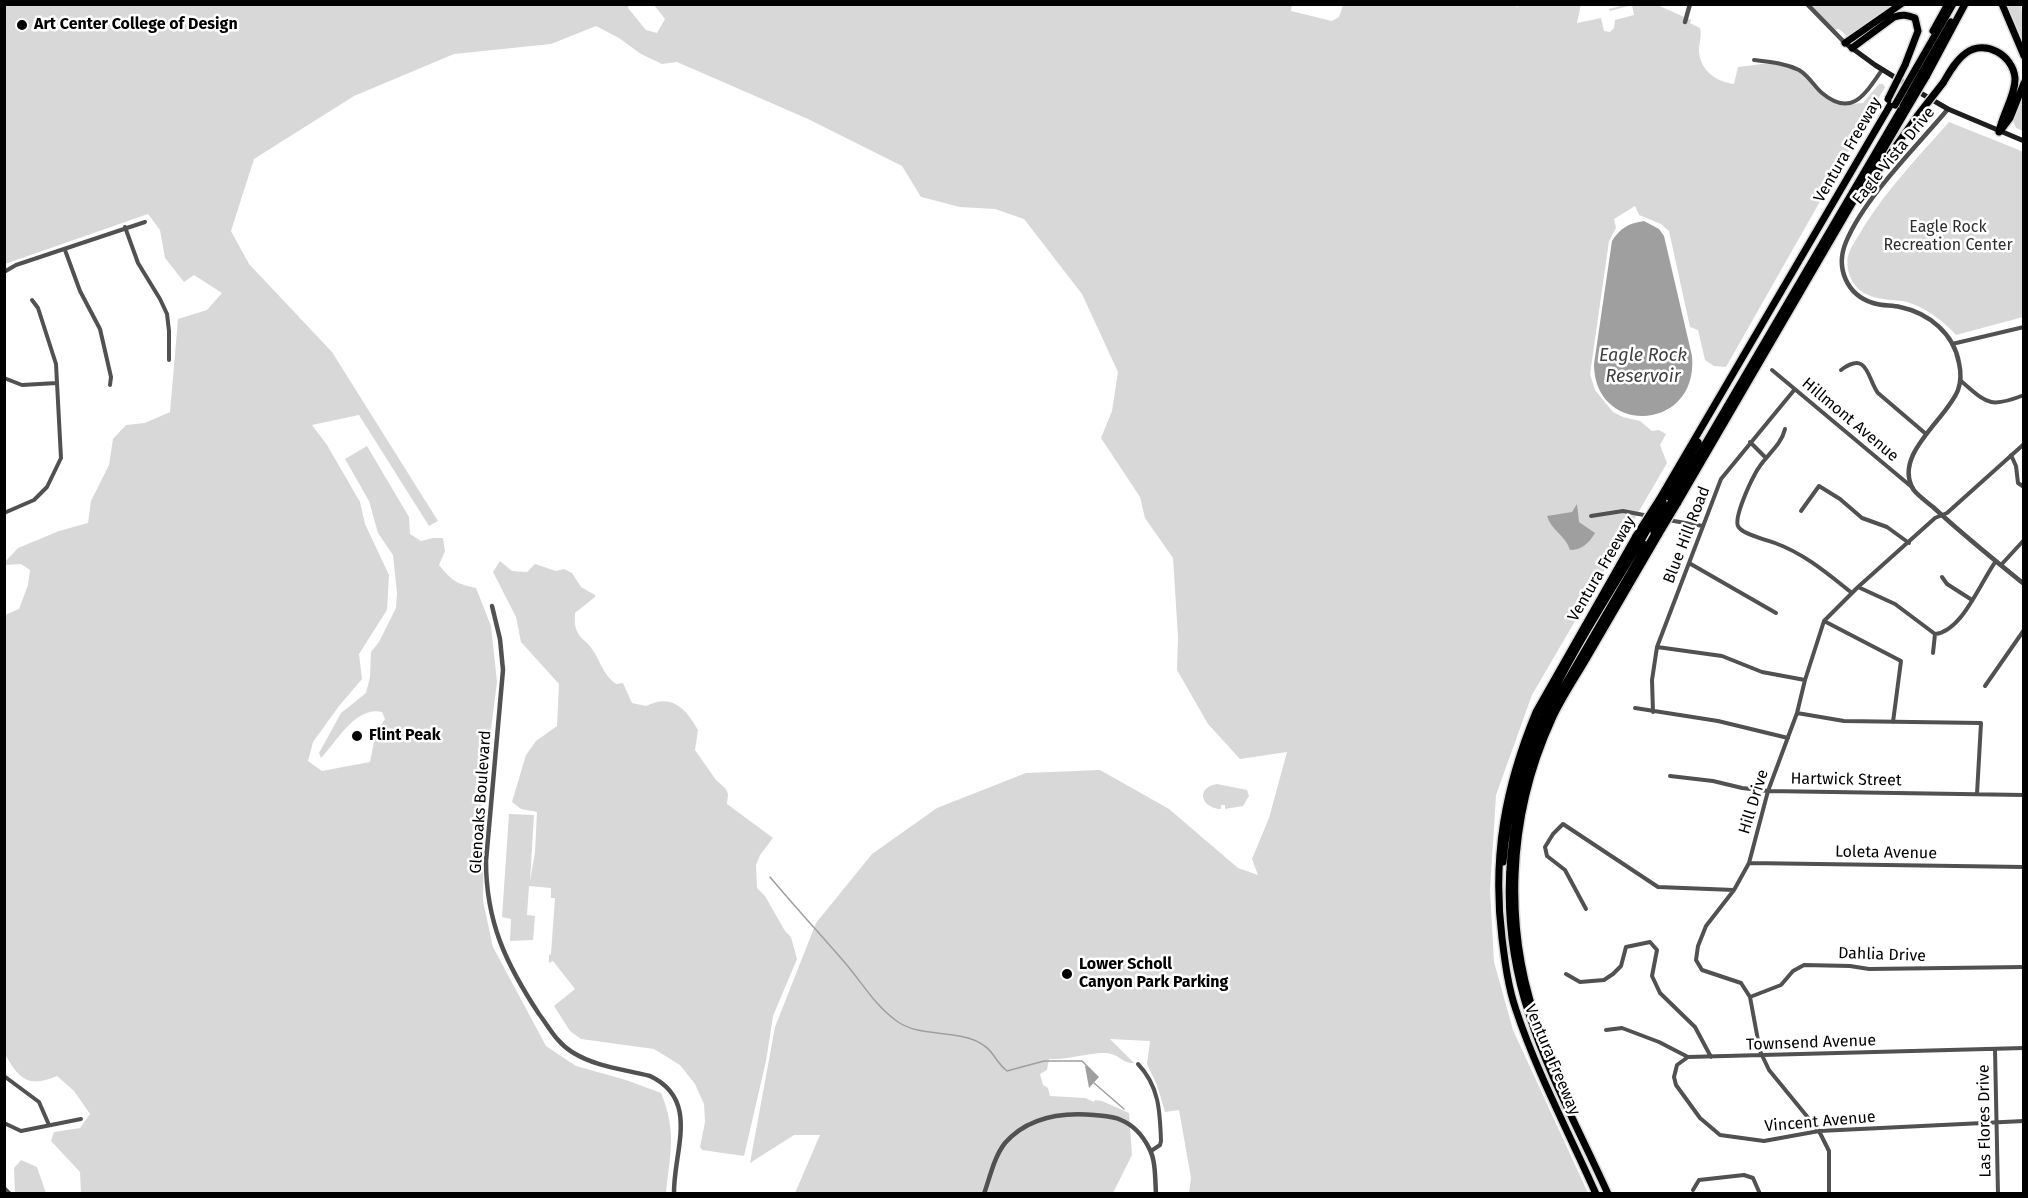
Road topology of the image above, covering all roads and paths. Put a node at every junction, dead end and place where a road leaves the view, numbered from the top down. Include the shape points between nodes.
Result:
1 (1690, 4) edge
2 (1807, 4) edge
3 (1901, 4) edge
4 (1947, 4) edge
5 (1953, 4) edge
6 (1961, 4) edge
7 (1965, 4) edge
8 (2002, 4) edge
9 (1685, 22) dead end
10 (1845, 43) junction
11 (1852, 48) junction
12 (2024, 56) edge
13 (1754, 60) dead end
14 (1882, 69) junction
15 (1916, 71) junction
16 (2024, 83) edge
17 (1897, 104) junction
18 (1948, 109) junction
19 (1999, 132) junction
20 (2024, 141) edge
21 (1864, 182) junction
22 (145, 222) dead end
23 (126, 227) junction
24 (65, 250) junction
25 (4, 272) edge
26 (32, 300) dead end
27 (2024, 327) edge
28 (1952, 344) junction
29 (169, 360) dead end
30 (1772, 370) dead end
31 (1841, 370) dead end
32 (4, 378) edge
33 (1961, 381) junction
34 (57, 383) junction
35 (110, 385) dead end
36 (1795, 389) junction
37 (2024, 395) edge
38 (1718, 428) junction
39 (1785, 429) dead end
40 (1701, 432) junction
41 (1926, 434) junction
42 (1750, 442) junction
43 (2024, 444) edge
44 (2011, 455) junction
45 (1766, 458) junction
46 (1688, 466) junction
47 (2024, 487) edge
48 (1913, 489) junction
49 (1668, 502) junction
50 (1801, 511) dead end
51 (4, 513) edge
52 (1942, 515) junction
53 (1591, 516) dead end
54 (1703, 526) junction
55 (2024, 540) edge
56 (1909, 543) junction
57 (1996, 561) junction
58 (1689, 563) junction
59 (2001, 565) junction
60 (1942, 577) dead end
61 (2024, 584) edge
62 (1858, 587) junction
63 (1852, 592) junction
64 (1972, 600) junction
65 (492, 606) dead end
66 (1776, 613) dead end
67 (1824, 621) junction
68 (2024, 630) edge
69 (1935, 634) junction
70 (1657, 647) junction
71 (1933, 653) dead end
72 (1805, 680) junction
73 (1985, 686) dead end
74 (1635, 708) dead end
75 (1653, 712) junction
76 (1797, 713) junction
77 (1893, 722) junction
78 (1788, 738) junction
79 (1670, 776) dead end
80 (1768, 791) junction
81 (1977, 794) junction
82 (2024, 795) edge
83 (1749, 863) junction
84 (2024, 867) edge
85 (1734, 890) junction
86 (1586, 909) dead end
87 (2024, 967) edge
88 (1566, 974) dead end
89 (1749, 997) junction
90 (1606, 1030) dead end
91 (2024, 1048) edge
92 (1995, 1049) junction
93 (1763, 1056) junction
94 (1688, 1057) junction
95 (1712, 1057) junction
96 (1137, 1064) dead end
97 (4, 1076) edge
98 (81, 1119) dead end
99 (2024, 1121) edge
100 (1997, 1122) junction
101 (4, 1123) edge
102 (49, 1125) junction
103 (1820, 1131) junction
104 (1151, 1151) junction
105 (4, 1188) edge
106 (1693, 1190) dead end
107 (10, 1194) edge
108 (674, 1194) edge
109 (984, 1194) edge
110 (1156, 1194) edge
111 (1598, 1194) edge
112 (1610, 1194) edge
113 (1760, 1194) edge
114 (1829, 1194) edge
115 (1998, 1194) edge

1 - 9 street
2 - 10 street
3 - 10 highway
4 - 15 highway, Ventura Freeway
5 - 15 highway
6 - 15 highway
7 - 15 highway, Ventura Freeway
8 - 12 highway
10 - 11 main road
11 - 14 main road
11 - 15 highway via 1894,17 1910,16 1915,18 1918,31
13 - 14 street via 1776,62 1800,71 1822,93 1848,103 1862,98
14 - 18 main road
15 - 17 highway, bridge
15 - 17 highway, Ventura Freeway, bridge
15 - 17 highway, bridge
16 - 19 highway via 2010,118
17 - 21 highway, Ventura Freeway
17 - 38 highway
17 - 40 highway
17 - 40 highway, Ventura Freeway via 1862,154
18 - 19 main road
18 - 28 street, Eagle Vista Drive via 1869,203 1846,240 1841,262 1846,283 1860,297 1920,314 1939,326
19 - 20 main road
19 - 21 highway, bridge via 2014,88 2013,69 2004,56 1990,49 1967,52 1878,171
21 - 38 highway, Ventura Freeway
22 - 23 street
23 - 24 street
23 - 29 street via 138,263 167,314
24 - 25 street
24 - 35 street via 100,329
26 - 34 street via 54,356
27 - 28 street
28 - 33 street, Eagle Vista Drive
30 - 36 street, Hillmont Avenue
31 - 41 street via 1854,363 1865,367 1878,393
32 - 34 street via 22,385
33 - 37 street via 1985,401 2004,404
33 - 41 street via 1948,409
34 - 51 street via 62,448 56,472 34,500
36 - 42 street, Blue Hill Road
36 - 48 street, Hillmont Avenue
38 - 46 highway, Ventura Freeway
39 - 45 street
40 - 46 highway, Ventura Freeway
41 - 48 street via 1912,456
42 - 45 street
42 - 54 street, Blue Hill Road via 1721,479
43 - 44 street, Hill Drive
44 - 47 street via 2018,483
44 - 52 street, Hill Drive
45 - 63 street via 1755,473 1737,516 1738,526 1802,555
46 - 49 highway, Ventura Freeway
46 - 49 highway, Ventura Freeway
48 - 52 street
49 - 111 highway, Ventura Freeway, bridge via 1639,537 1536,712 1510,786 1499,848 1498,903 1515,1007
49 - 112 highway, Ventura Freeway, bridge via 1656,533 1552,718 1537,755 1523,813 1514,876 1518,945 1531,1004
50 - 56 street via 1818,486 1862,518 1887,527
52 - 56 street, Hill Drive
52 - 57 street
53 - 54 street via 1623,511
54 - 58 street, Blue Hill Road
55 - 59 street
56 - 62 street, Hill Drive
57 - 59 street
57 - 64 street
58 - 66 street
58 - 70 street, Blue Hill Road
59 - 61 street
60 - 64 street
62 - 63 street, Hill Drive
62 - 69 street via 1895,604
63 - 67 street, Hill Drive
64 - 69 street via 1950,629
65 - 108 street, Glenoaks Boulevard via 503,670 487,853 487,887 497,933 517,979 563,1045 593,1063 650,1076 672,1093 682,1123
67 - 72 street, Hill Drive
67 - 77 street via 1900,661
68 - 73 street
69 - 71 street
70 - 72 street via 1722,656 1762,672
70 - 75 street, Blue Hill Road
72 - 76 street, Hill Drive
74 - 75 street
75 - 78 street via 1718,721
76 - 77 street via 1844,721
76 - 78 street, Hill Drive
77 - 81 street via 1981,723
78 - 80 street, Hill Drive
79 - 80 street, Hartwick Street
80 - 81 street, Hartwick Street
80 - 83 street, Hill Drive
81 - 82 street, Hartwick Street
83 - 84 street, Loleta Avenue
83 - 85 street, Hill Drive
85 - 86 street via 1659,887 1563,824 1545,847 1547,856 1565,870
85 - 89 street, Hill Drive via 1706,926 1696,960 1702,970 1740,983
87 - 89 street, Dahlia Drive via 1869,969 1804,965 1781,985
88 - 95 street via 1580,982 1604,980 1621,966 1626,947 1650,942 1656,950 1652,976 1660,993 1695,1027
89 - 93 street
90 - 94 street, Townsend Avenue via 1622,1028
91 - 92 street, Townsend Avenue
92 - 93 street, Townsend Avenue
92 - 100 street, Las Flores Drive
93 - 95 street, Townsend Avenue
93 - 103 street via 1769,1070
94 - 95 street, Townsend Avenue
94 - 103 street, Vincent Avenue via 1677,1065 1676,1085 1700,1118 1720,1135 1764,1141
96 - 104 street via 1156,1092 1161,1141
97 - 102 street via 39,1102
98 - 102 street
99 - 100 street, Vincent Avenue
100 - 103 street, Vincent Avenue
100 - 115 street, Las Flores Drive
101 - 102 street via 21,1131
103 - 114 street via 1829,1151
104 - 109 street via 1134,1128 1120,1119 1083,1114 1050,1116 1026,1126 1005,1143
104 - 110 street
105 - 107 street
106 - 113 street via 1699,1180 1744,1175 1754,1178

